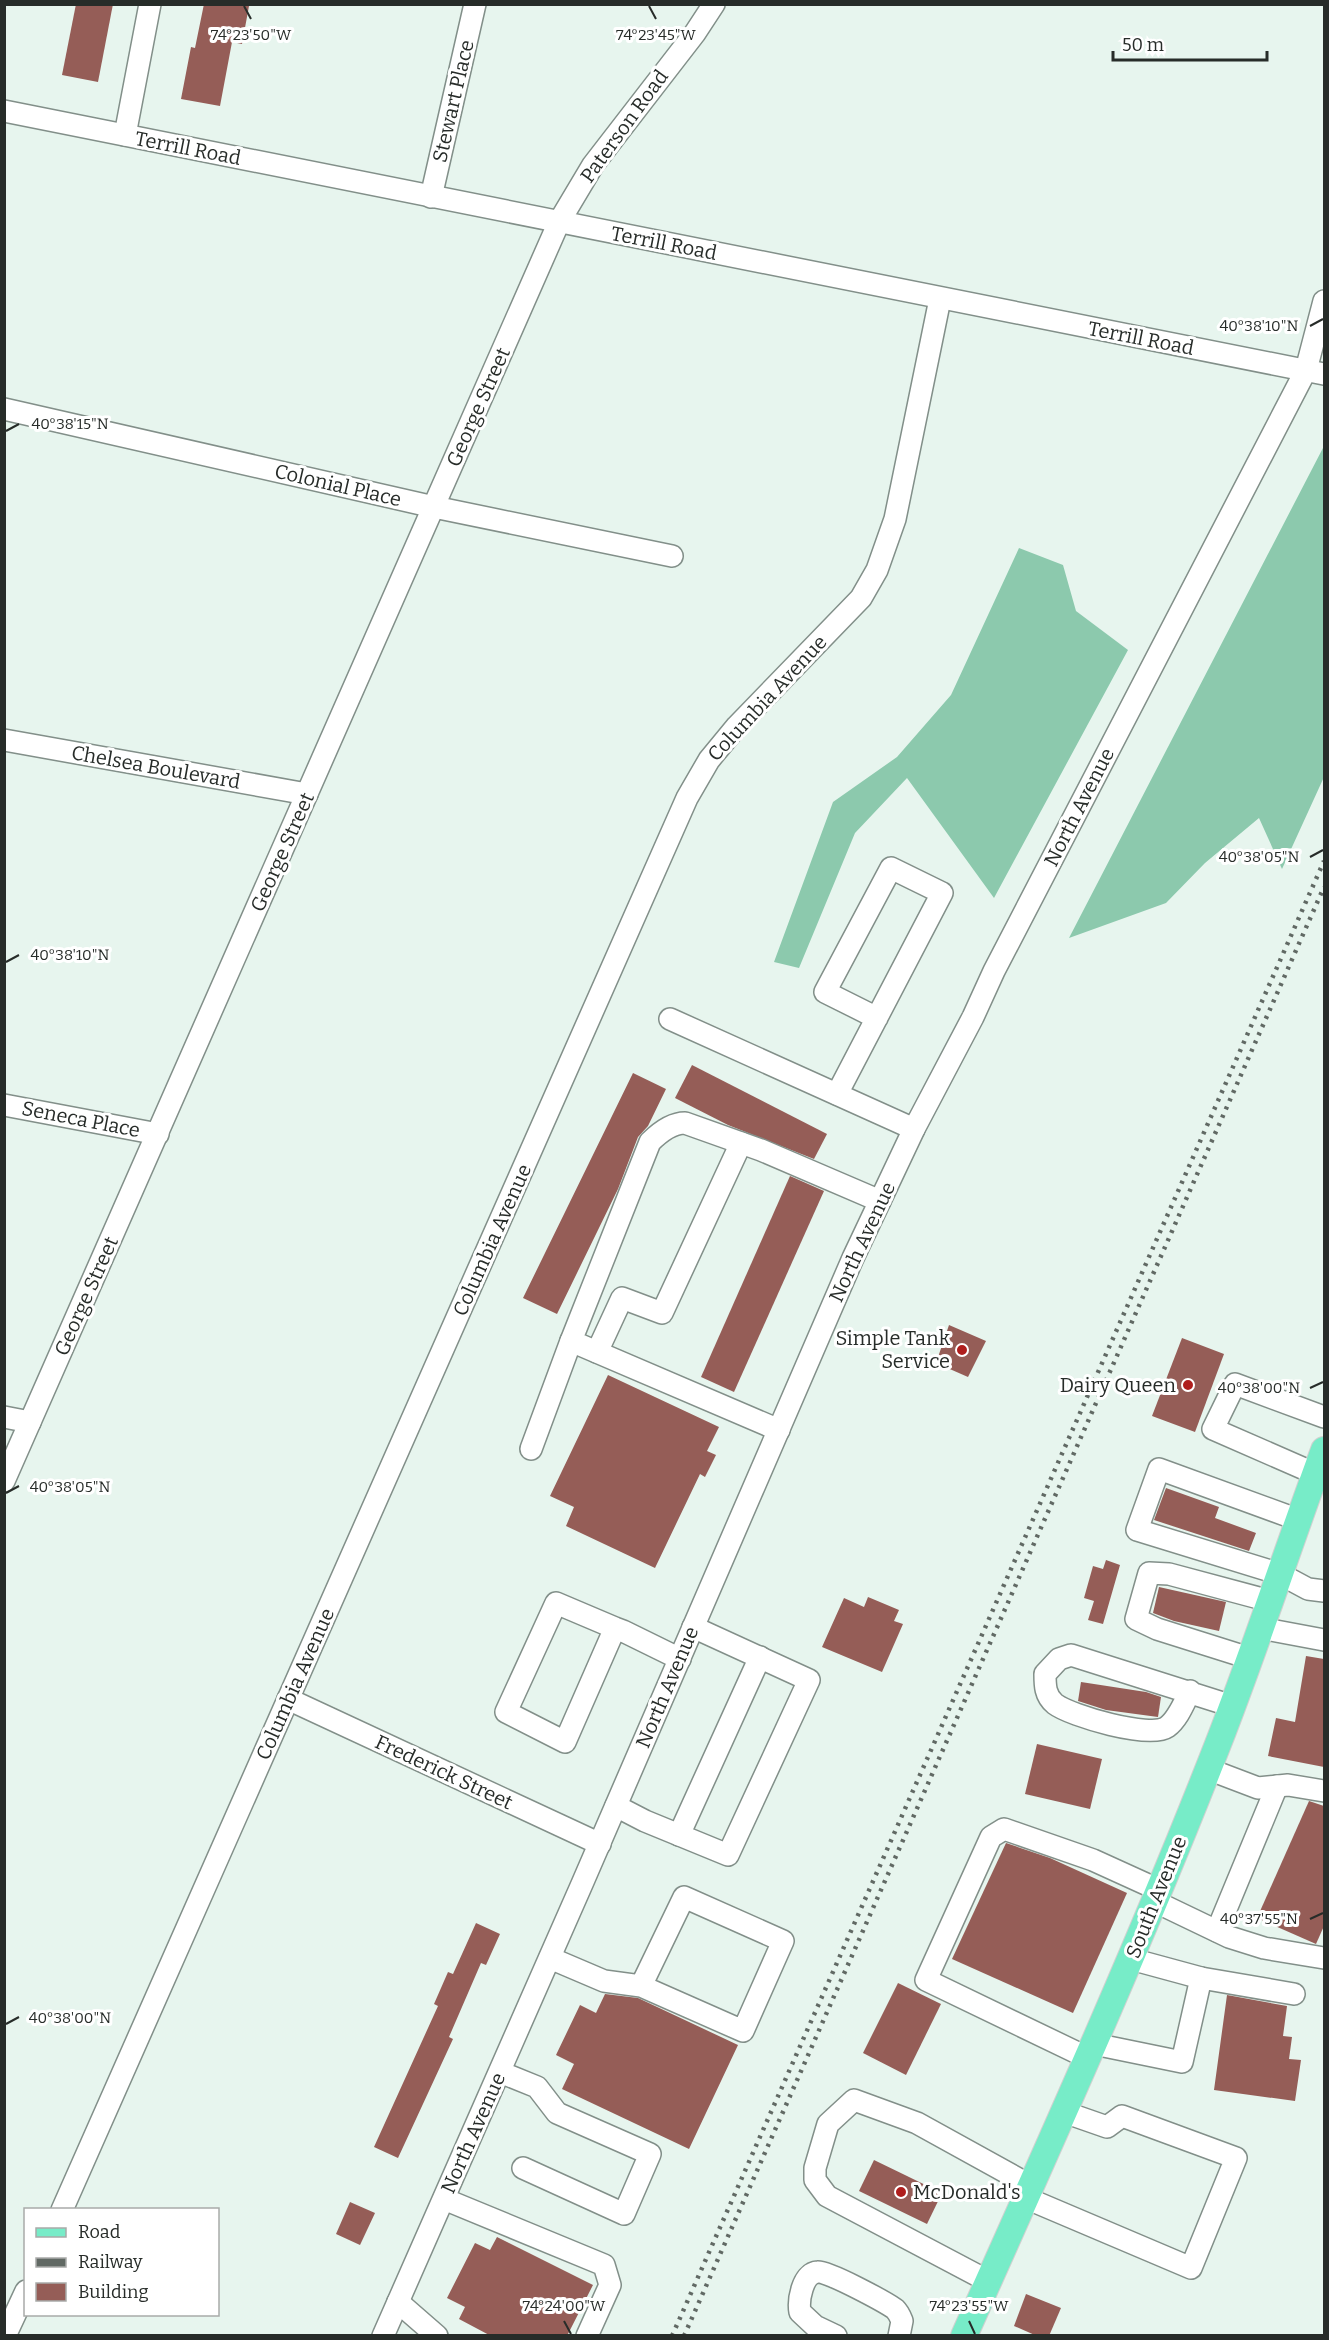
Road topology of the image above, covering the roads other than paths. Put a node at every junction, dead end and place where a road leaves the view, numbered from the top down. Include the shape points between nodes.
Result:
1 (150, 4) edge
2 (475, 4) edge
3 (714, 4) edge
4 (4, 111) edge
5 (125, 135) junction
6 (431, 196) junction
7 (559, 222) junction
8 (940, 299) junction
9 (1324, 302) edge
10 (1315, 372) edge
11 (4, 409) edge
12 (434, 507) junction
13 (672, 555) dead end
14 (4, 740) edge
15 (307, 794) junction
16 (877, 1018) junction
17 (670, 1019) dead end
18 (837, 1094) junction
19 (4, 1105) edge
20 (914, 1129) junction
21 (158, 1134) junction
22 (741, 1143) junction
23 (880, 1201) junction
24 (571, 1341) junction
25 (597, 1352) junction
26 (4, 1417) edge
27 (1324, 1417) edge
28 (30, 1422) junction
29 (778, 1430) junction
30 (531, 1449) dead end
31 (1324, 1450) edge
32 (1316, 1474) junction
33 (4, 1481) edge
34 (1299, 1520) junction
35 (1280, 1574) junction
36 (1324, 1591) edge
37 (1270, 1601) junction
38 (693, 1627) junction
39 (615, 1628) junction
40 (1260, 1628) junction
41 (1324, 1640) edge
42 (760, 1657) junction
43 (1249, 1658) junction
44 (680, 1659) junction
45 (1190, 1691) junction
46 (288, 1699) junction
47 (1232, 1706) junction
48 (1208, 1769) junction
49 (1277, 1786) junction
50 (1324, 1791) edge
51 (616, 1806) junction
52 (679, 1835) junction
53 (600, 1844) junction
54 (1157, 1895) junction
55 (1217, 1931) junction
56 (550, 1958) junction
57 (1324, 1958) edge
58 (1131, 1959) junction
59 (1201, 1978) junction
60 (641, 1986) junction
61 (1293, 1994) dead end
62 (1091, 2051) junction
63 (500, 2072) junction
64 (1064, 2112) junction
65 (523, 2168) dead end
66 (1028, 2192) junction
67 (444, 2199) junction
68 (63, 2208) edge
69 (988, 2281) junction
70 (24, 2294) edge
71 (398, 2302) junction
72 (5, 2336) edge
73 (383, 2336) edge
74 (436, 2336) edge
75 (587, 2336) edge
76 (836, 2336) edge
77 (899, 2336) edge
78 (964, 2336) edge

1 - 5 street
2 - 6 street, Stewart Place
3 - 7 street, Paterson Road via 593,165
4 - 5 street, Terrill Road
5 - 6 street, Terrill Road
6 - 7 street, Terrill Road
7 - 8 street, Terrill Road
7 - 12 street, George Street
8 - 10 street, Terrill Road
8 - 46 street, Columbia Avenue via 895,519 877,570 861,598 730,734 687,798
9 - 10 street, North Avenue
10 - 20 street, North Avenue
11 - 12 street, Colonial Place
12 - 13 street, Colonial Place
12 - 15 street, George Street
14 - 15 street, Chelsea Boulevard
15 - 21 street, George Street
16 - 16 street via 942,893 891,868 825,992
16 - 18 street
17 - 18 street
18 - 20 street
19 - 21 street, Seneca Place
20 - 23 street, North Avenue
21 - 28 street, George Street
22 - 23 street
22 - 24 street via 685,1123 659,1133 650,1142
22 - 25 street via 662,1312 622,1298
23 - 29 street, North Avenue
24 - 25 street
24 - 30 street
25 - 29 street
26 - 28 street
27 - 32 street via 1235,1384 1213,1429
28 - 33 street, George Street
29 - 38 street, North Avenue
31 - 32 main road, South Avenue
32 - 34 main road, South Avenue
34 - 35 main road, South Avenue
34 - 35 street via 1159,1469 1137,1530
35 - 36 street via 1308,1589
35 - 37 main road, South Avenue
37 - 40 main road, South Avenue
37 - 43 street via 1169,1574 1149,1573 1136,1620
38 - 42 street
38 - 44 street, North Avenue
39 - 39 street via 556,1603 506,1712 566,1742
39 - 44 street
40 - 41 street
40 - 43 main road, South Avenue
42 - 52 street
42 - 52 street via 809,1680 797,1707 728,1855
43 - 47 main road, South Avenue
44 - 51 street, North Avenue
45 - 45 street via 1071,1655 1059,1659 1045,1674 1045,1691 1054,1704 1087,1718 1144,1731 1167,1727
45 - 47 street
46 - 53 street, Frederick Street
46 - 68 street, Columbia Avenue
47 - 48 main road, South Avenue
48 - 49 street via 1258,1788
48 - 54 main road, South Avenue
49 - 50 street
49 - 55 street
51 - 52 street
51 - 53 street, North Avenue
53 - 56 street, North Avenue
54 - 55 street
54 - 58 main road, South Avenue
54 - 62 street via 1094,1860 1004,1829 991,1837 926,1980
55 - 57 street via 1264,1948
56 - 60 street via 604,1981
56 - 63 street, North Avenue
58 - 59 street
58 - 62 main road, South Avenue
59 - 61 street
59 - 62 street via 1182,2062
60 - 60 street via 684,1897 783,1941 743,2031
62 - 64 main road, South Avenue
63 - 65 street via 537,2087 557,2113 650,2154 624,2214
63 - 67 street, North Avenue
64 - 66 main road, South Avenue
64 - 66 street via 1107,2127 1122,2116 1236,2158 1191,2268
66 - 69 main road, South Avenue
66 - 69 street via 917,2123 854,2100 828,2124 815,2180 827,2196
67 - 71 street, North Avenue
67 - 75 street via 604,2265 610,2285
69 - 78 main road, South Avenue
70 - 72 street
71 - 73 street, North Avenue
71 - 74 street
76 - 77 street via 815,2326 800,2312 800,2294 812,2274 835,2277 893,2308 903,2321

